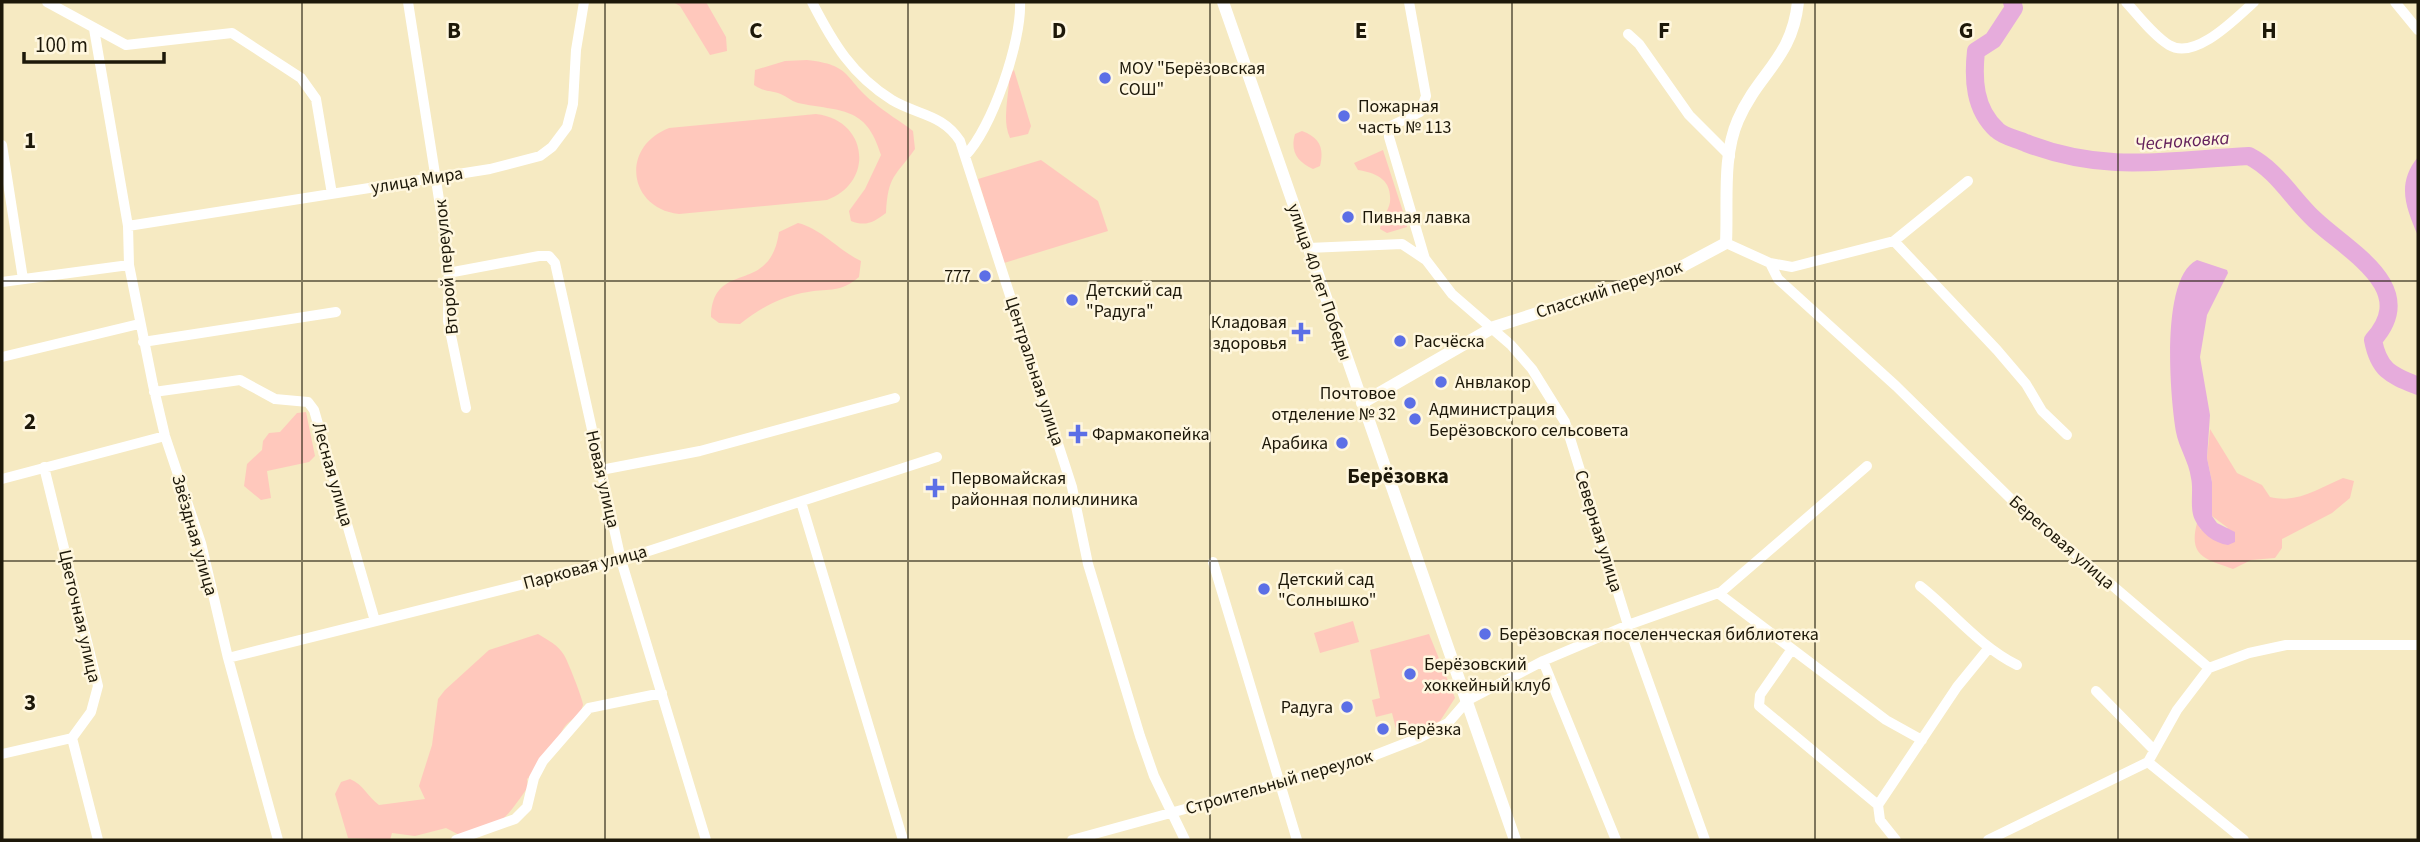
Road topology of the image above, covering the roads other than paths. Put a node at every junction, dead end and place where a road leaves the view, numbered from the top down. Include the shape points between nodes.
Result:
1 (47, 2) edge
2 (408, 2) edge
3 (584, 2) edge
4 (812, 2) edge
5 (1020, 2) edge
6 (1223, 2) edge
7 (1409, 2) edge
8 (1798, 2) edge
9 (2126, 2) edge
10 (2254, 2) edge
11 (2395, 2) edge
12 (94, 29) junction
13 (2418, 30) edge
14 (1628, 34) dead end
15 (2, 145) edge
16 (965, 156) junction
17 (1730, 156) junction
18 (437, 177) junction
19 (1968, 181) dead end
20 (332, 194) junction
21 (128, 226) junction
22 (1894, 240) junction
23 (1726, 243) junction
24 (1308, 248) junction
25 (1426, 260) junction
26 (1770, 262) junction
27 (129, 265) junction
28 (448, 273) junction
29 (23, 279) junction
30 (2, 282) edge
31 (336, 312) dead end
32 (139, 324) junction
33 (1494, 327) junction
34 (143, 342) junction
35 (2, 357) edge
36 (154, 392) junction
37 (895, 398) dead end
38 (1362, 403) junction
39 (466, 408) dead end
40 (2067, 435) dead end
41 (165, 436) junction
42 (937, 457) dead end
43 (1867, 466) dead end
44 (44, 467) junction
45 (601, 470) junction
46 (2, 479) edge
47 (801, 502) junction
48 (621, 560) junction
49 (1213, 562) dead end
50 (1920, 586) dead end
51 (1718, 593) junction
52 (375, 621) junction
53 (1628, 625) junction
54 (2418, 646) edge
55 (1792, 649) junction
56 (1988, 649) junction
57 (228, 659) junction
58 (1543, 661) junction
59 (2017, 665) dead end
60 (2209, 668) junction
61 (2096, 691) dead end
62 (662, 693) junction
63 (1468, 700) junction
64 (72, 738) junction
65 (1922, 740) junction
66 (2154, 750) junction
67 (2, 754) edge
68 (2148, 762) junction
69 (1279, 784) junction
70 (1878, 805) junction
71 (1175, 813) junction
72 (98, 840) edge
73 (278, 840) edge
74 (456, 840) edge
75 (706, 840) edge
76 (903, 840) edge
77 (1072, 840) edge
78 (1185, 840) edge
79 (1297, 840) edge
80 (1515, 840) edge
81 (1616, 840) edge
82 (1705, 840) edge
83 (1896, 840) edge
84 (1988, 840) edge
85 (2244, 840) edge

1 - 12 street
2 - 18 street, Второй переулок
3 - 18 street, улица Мира via 572,115 560,138 532,160
4 - 16 street, Центральная улица via 851,68 895,102 945,122
5 - 16 street via 1011,59 978,143
6 - 24 street, улица 40 лет Победы
7 - 25 street via 1426,96 1420,112 1389,127 1389,137
8 - 17 street via 1794,30 1738,119
9 - 10 street via 2168,44 2179,49 2200,44
11 - 13 street
12 - 20 street via 131,46 232,33 301,78 316,99
12 - 21 street, Звёздная улица
14 - 17 street via 1689,115
15 - 29 street
16 - 71 street, Центральная улица via 1072,487 1115,656 1154,776
17 - 23 street
18 - 20 street, улица Мира
18 - 28 street, Второй переулок
19 - 22 street
20 - 21 street, улица Мира
21 - 27 street, Звёздная улица
22 - 26 street via 1792,267
22 - 40 street via 1997,350 2042,411
23 - 26 street
23 - 33 street, Спасский переулок via 1681,267
24 - 25 street, Северная улица via 1402,244
24 - 38 street, улица 40 лет Победы
25 - 33 street, Северная улица via 1452,294
26 - 60 street, Береговая улица via 1778,279 2011,499
27 - 29 street
27 - 32 street, Звёздная улица
28 - 39 street, Второй переулок via 448,321
28 - 45 street, Новая улица via 539,256 549,256 555,263
29 - 30 street
31 - 34 street
32 - 34 street, Звёздная улица
32 - 35 street
33 - 38 street, Спасский переулок
33 - 53 street, Северная улица via 1532,369 1565,422
34 - 36 street, Звёздная улица
36 - 41 street, Звёздная улица
36 - 52 street, Лесная улица via 240,380 275,400 308,402
37 - 45 street via 700,451
38 - 63 street, улица 40 лет Победы
41 - 44 street
41 - 57 street, Звёздная улица via 201,543
42 - 47 street, Парковая улица
43 - 51 street, Строительный переулок
44 - 46 street
44 - 64 street, Цветочная улица via 98,686 91,712
45 - 48 street, Новая улица
47 - 48 street, Парковая улица
47 - 76 street
48 - 52 street, Парковая улица
48 - 62 street, Новая улица
49 - 69 street
50 - 56 street
51 - 53 street, Строительный переулок
51 - 55 street
52 - 57 street, Парковая улица
53 - 58 street, Строительный переулок
53 - 82 street, Северная улица
54 - 60 street via 2286,645
55 - 65 street via 1886,720
55 - 70 street via 1760,695 1759,706
56 - 59 street
56 - 65 street
57 - 73 street, Звёздная улица
58 - 63 street, Строительный переулок
58 - 81 street
60 - 66 street via 2177,709
61 - 66 street
62 - 74 street via 589,708 543,761 527,807 515,819
62 - 75 street, Новая улица
63 - 69 street, Строительный переулок via 1448,723 1419,738
63 - 80 street, улица 40 лет Победы
64 - 67 street
64 - 72 street
65 - 70 street
66 - 68 street
68 - 84 street
68 - 85 street
69 - 71 street, Строительный переулок
69 - 79 street
70 - 83 street via 1880,820
71 - 77 street, Строительный переулок
71 - 78 street, Центральная улица

